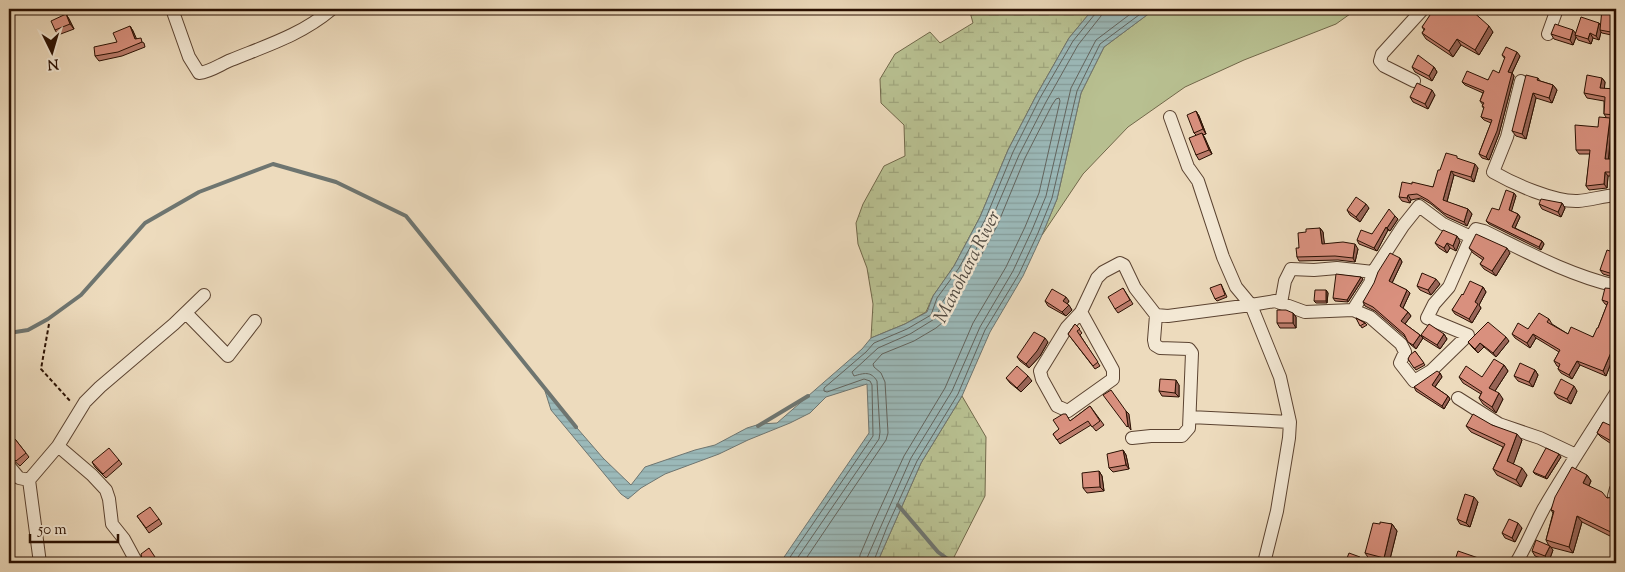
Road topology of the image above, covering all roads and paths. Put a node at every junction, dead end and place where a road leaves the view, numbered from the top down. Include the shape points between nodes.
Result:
1 (172, 9) edge
2 (332, 9) edge
3 (1422, 9) edge
4 (1546, 9) edge
5 (1557, 9) edge
6 (1414, 81) dead end
7 (1521, 81) dead end
8 (1170, 117) dead end
9 (1616, 195) edge
10 (1470, 237) junction
11 (1373, 272) junction
12 (1616, 286) edge
13 (204, 295) dead end
14 (1281, 303) junction
15 (1251, 304) junction
16 (1353, 310) junction
17 (1081, 312) junction
18 (186, 313) junction
19 (1156, 315) junction
20 (255, 321) dead end
21 (49, 324) dead end
22 (1616, 393) edge
23 (1458, 398) dead end
24 (79, 412) junction
25 (1602, 415) junction
26 (1190, 417) junction
27 (1290, 422) junction
28 (1616, 424) edge
29 (1132, 438) dead end
30 (58, 446) junction
31 (1576, 455) junction
32 (9, 466) edge
33 (29, 480) junction
34 (40, 563) edge
35 (137, 563) edge
36 (1264, 563) edge
37 (1516, 563) edge

1 - 2 street via 188,57 199,72 205,72 294,34
3 - 6 street via 1382,54 1380,61
4 - 5 street via 1550,28
7 - 9 street via 1507,137 1493,172 1568,201
8 - 15 street via 1188,167 1198,181 1222,256 1236,287
10 - 11 street via 1443,224 1419,206
10 - 12 street via 1476,229 1484,231 1590,280
10 - 16 street via 1449,287 1427,318 1468,335 1431,371 1414,381 1400,363 1405,352 1400,344 1370,317
11 - 14 street via 1337,268 1291,269
11 - 16 street
13 - 18 street
14 - 15 street
14 - 16 street via 1305,312
15 - 19 street
15 - 27 street via 1280,377
17 - 17 street via 1067,327 1040,371 1057,406 1068,411 1114,379 1113,370
17 - 19 street via 1097,278 1120,262
18 - 20 street via 228,356
18 - 24 street via 100,387
19 - 26 street via 1155,345 1189,349 1192,353
21 - 24 path via 41,369
22 - 25 street
23 - 31 street via 1499,424
24 - 30 street
25 - 28 street
25 - 31 street
26 - 27 street
26 - 29 street via 1190,428 1182,436
27 - 36 street via 1280,494
30 - 33 street
30 - 35 street via 106,490 112,524
31 - 37 street
32 - 33 street via 19,478
33 - 34 street

